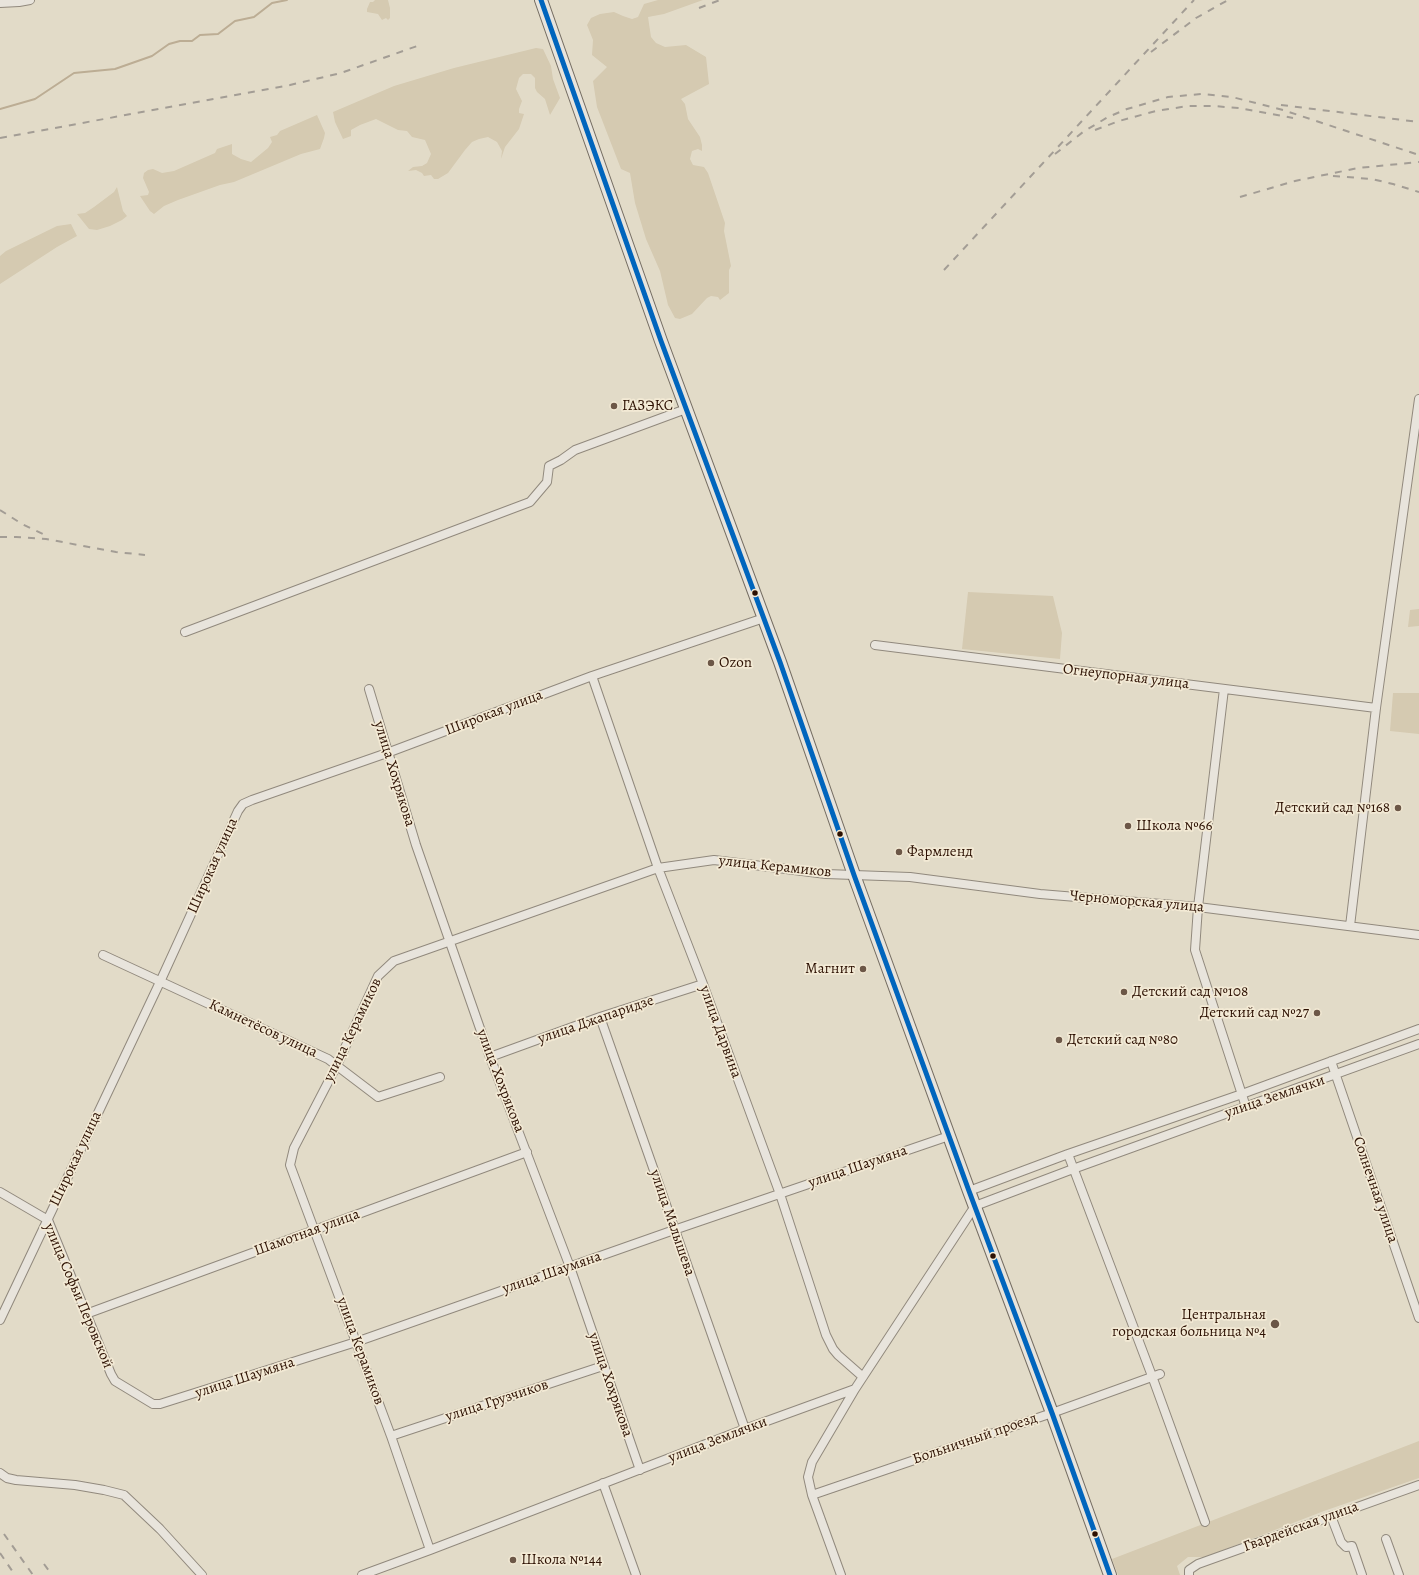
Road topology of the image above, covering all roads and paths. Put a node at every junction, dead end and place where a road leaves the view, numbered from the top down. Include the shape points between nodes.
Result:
1 (30, 0) edge
2 (541, 0) edge
3 (2, 2) edge
4 (1419, 399) edge
5 (686, 409) junction
6 (764, 618) junction
7 (185, 632) dead end
8 (875, 645) dead end
9 (592, 676) junction
10 (369, 689) dead end
11 (1224, 689) junction
12 (1376, 708) junction
13 (387, 753) junction
14 (658, 868) junction
15 (854, 875) junction
16 (1198, 907) junction
17 (1350, 926) junction
18 (1419, 935) edge
19 (449, 941) junction
20 (103, 955) dead end
21 (160, 982) junction
22 (703, 984) junction
23 (600, 1017) junction
24 (1419, 1029) edge
25 (1419, 1044) edge
26 (490, 1057) junction
27 (1331, 1061) junction
28 (337, 1065) junction
29 (1336, 1075) junction
30 (440, 1077) dead end
31 (1242, 1094) junction
32 (1246, 1107) junction
33 (949, 1136) junction
34 (527, 1152) junction
35 (1068, 1154) junction
36 (1073, 1169) junction
37 (969, 1191) junction
38 (0, 1192) edge
39 (780, 1194) junction
40 (975, 1206) junction
41 (48, 1220) junction
42 (315, 1230) junction
43 (674, 1230) junction
44 (570, 1267) junction
45 (86, 1314) junction
46 (1419, 1318) edge
47 (0, 1320) edge
48 (356, 1342) junction
49 (603, 1366) junction
50 (1156, 1375) junction
51 (863, 1377) junction
52 (855, 1389) junction
53 (153, 1404) joint
54 (1052, 1412) junction
55 (745, 1429) junction
56 (391, 1436) junction
57 (640, 1470) junction
58 (0, 1473) edge
59 (603, 1484) junction
60 (1419, 1485) edge
61 (812, 1494) junction
62 (1331, 1516) junction
63 (1205, 1522) dead end
64 (1386, 1539) dead end
65 (430, 1550) junction
66 (202, 1575) edge
67 (362, 1575) edge
68 (636, 1575) edge
69 (841, 1575) edge
70 (1110, 1575) edge
71 (1189, 1575) edge
72 (1362, 1575) edge
73 (1399, 1575) edge

1 - 3 street
2 - 5 main road
4 - 12 street
5 - 6 main road
5 - 7 street via 575,450 549,466 547,482 530,502
6 - 9 street, Широкая улица
6 - 15 main road
8 - 11 street, Огнеупорная улица
9 - 13 street, Широкая улица
9 - 14 street, улица Дарвина
10 - 13 street, улица Хохрякова
11 - 12 street, Огнеупорная улица
11 - 16 street
12 - 17 street
13 - 19 street, улица Хохрякова
13 - 21 street, Широкая улица via 243,804
14 - 15 street, улица Керамиков via 714,860
14 - 19 street, улица Керамиков
14 - 22 street, улица Дарвина
15 - 16 street, Черноморская улица via 910,877 1040,894
15 - 33 main road
16 - 17 street, Черноморская улица
16 - 31 street via 1195,950
17 - 18 street, Черноморская улица
19 - 26 street, улица Хохрякова
19 - 28 street, улица Керамиков via 394,961 378,976
20 - 21 street, Камнетёсов улица
21 - 28 street, Камнетёсов улица
21 - 41 street, Широкая улица
22 - 23 street, улица Джапаридзе
22 - 39 street, улица Дарвина
23 - 26 street, улица Джапаридзе
23 - 43 street, улица Малышева
24 - 27 street, улица Землячки
25 - 29 street, улица Землячки
26 - 34 street, улица Хохрякова
27 - 29 street, Солнечная улица
27 - 31 street, улица Землячки
28 - 30 street, Камнетёсов улица via 378,1098
28 - 42 street, улица Керамиков via 294,1148 290,1166
29 - 32 street, улица Землячки
29 - 46 street, Солнечная улица
31 - 32 street
31 - 35 street, улица Землячки
32 - 36 street, улица Землячки
33 - 37 main road
33 - 39 street, улица Шаумяна
34 - 42 street, Шамотная улица
34 - 44 street, улица Хохрякова
35 - 36 street
35 - 37 street, улица Землячки
36 - 40 street, улица Землячки
36 - 50 street
37 - 40 main road
38 - 41 street, улица Софьи Перовской
39 - 43 street, улица Шаумяна
39 - 51 street, улица Дарвина via 826,1335 838,1355
40 - 51 street
40 - 54 main road
41 - 45 street, улица Софьи Перовской
41 - 47 street, Широкая улица
42 - 45 street, Шамотная улица
42 - 48 street, улица Керамиков
43 - 44 street, улица Шаумяна
43 - 55 street, улица Малышева
44 - 48 street, улица Шаумяна
44 - 49 street, улица Хохрякова
45 - 53 street, улица Софьи Перовской via 113,1378
48 - 53 street, улица Шаумяна via 164,1404
48 - 56 street, улица Керамиков
49 - 56 street, улица Грузчиков
49 - 57 street, улица Хохрякова
50 - 54 street, Больничный проезд
50 - 63 street
51 - 52 street
52 - 55 street, улица Землячки
52 - 61 street via 812,1462 808,1477
54 - 61 street, Больничный проезд
54 - 70 main road
55 - 57 street, улица Землячки
56 - 65 street, улица Керамиков
57 - 59 street, улица Землячки
58 - 66 street via 16,1480 75,1485 124,1495 157,1525
59 - 65 street, улица Землячки
59 - 68 street
60 - 62 street, Гвардейская улица
61 - 69 street
62 - 71 street, Гвардейская улица via 1198,1564 1189,1570
62 - 72 street via 1341,1542 1346,1547 1352,1546
64 - 73 street
65 - 67 street, улица Землячки

